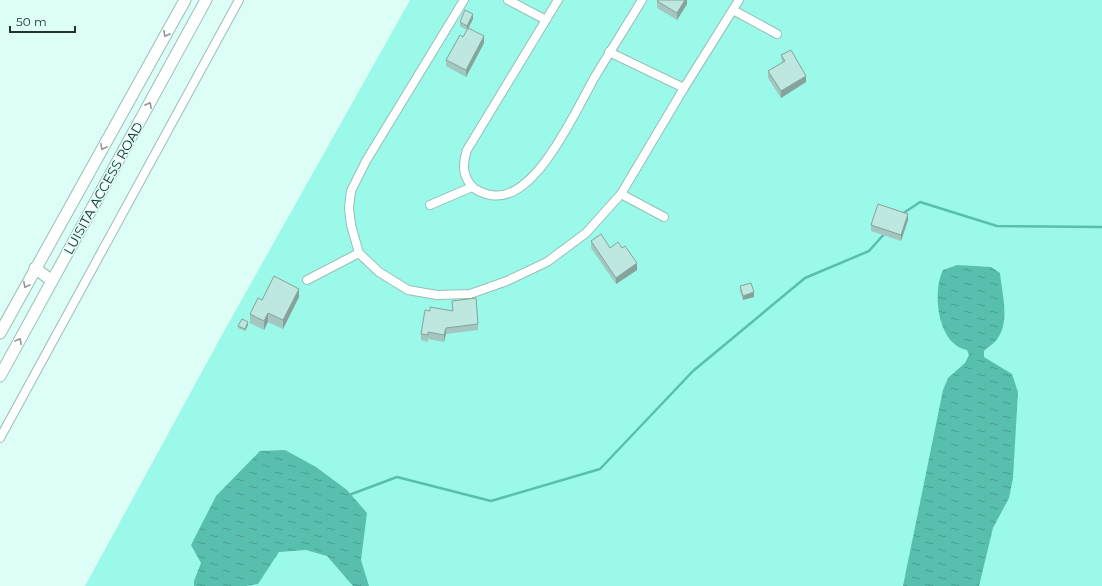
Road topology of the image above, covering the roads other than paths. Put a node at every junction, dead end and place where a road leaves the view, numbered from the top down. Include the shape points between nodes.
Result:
1 (185, 0) edge
2 (206, 0) edge
3 (239, 0) edge
4 (464, 0) edge
5 (508, 0) edge
6 (558, 0) edge
7 (642, 0) edge
8 (740, 0) edge
9 (733, 10) junction
10 (546, 20) junction
11 (777, 34) dead end
12 (609, 52) junction
13 (684, 88) junction
14 (472, 187) junction
15 (621, 194) junction
16 (430, 205) dead end
17 (664, 217) dead end
18 (359, 253) junction
19 (35, 268) junction
20 (307, 280) dead end
21 (52, 281) junction
22 (0, 333) edge
23 (0, 376) edge
24 (0, 438) edge

1 -> 19 main road, LUISITA ACCESS ROAD
21 -> 2 main road, LUISITA ACCESS ROAD
3 - 24 street
4 - 18 street via 366,161 351,191 351,225
5 - 10 street
6 - 10 street
7 - 12 street
8 - 9 street
9 - 11 street
9 - 13 street
10 - 14 street via 467,150 463,163 465,177
12 - 13 street
12 - 14 street via 556,146 528,182 515,191 499,196 485,194
13 - 15 street
14 - 16 street
15 - 17 street
15 - 18 street via 586,233 547,262 507,281 470,294 437,295 408,290 379,272
18 - 20 street
19 - 21 main road
19 -> 22 main road, LUISITA ACCESS ROAD
23 -> 21 main road, LUISITA ACCESS ROAD

